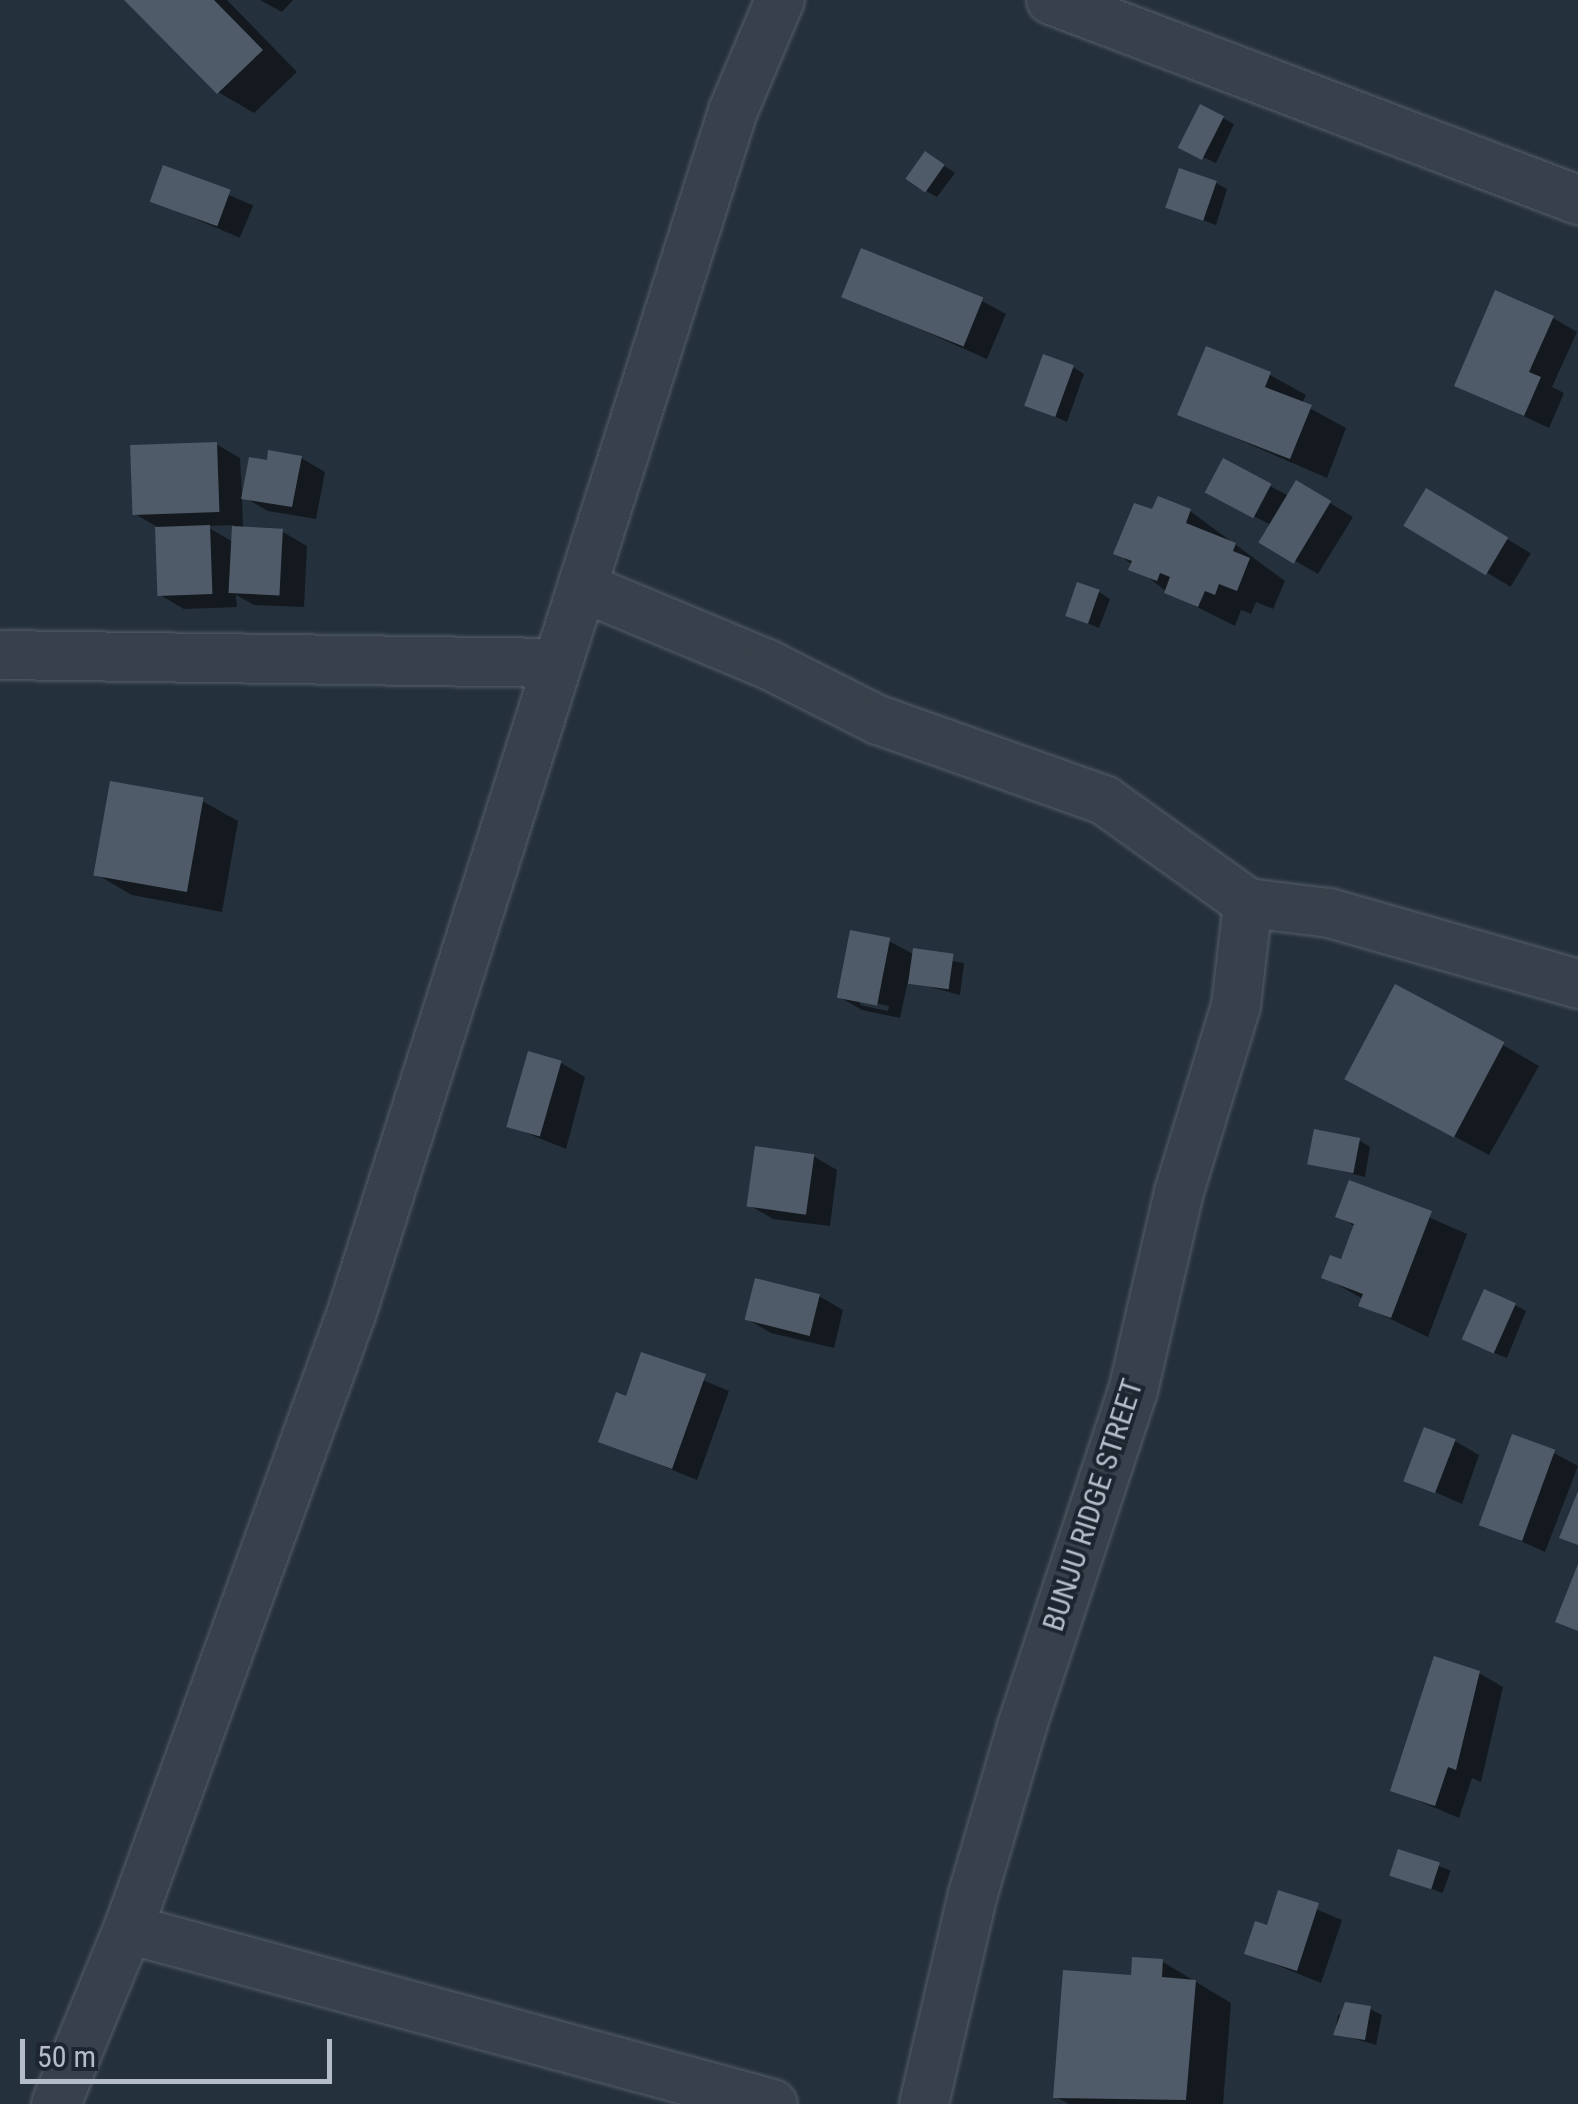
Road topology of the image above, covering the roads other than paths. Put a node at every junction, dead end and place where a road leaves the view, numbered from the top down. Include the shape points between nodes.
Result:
1 (780, 0) edge
2 (1051, 0) edge
3 (1578, 200) edge
4 (582, 586) junction
5 (0, 655) edge
6 (556, 662) junction
7 (1248, 903) junction
8 (1578, 984) edge
9 (128, 1929) junction
10 (56, 2104) edge
11 (773, 2104) edge
12 (924, 2104) edge

1 - 4 street via 733,112
2 - 3 street
4 - 6 street
4 - 7 street via 769,665 878,720 1104,800
5 - 6 street
6 - 9 street via 352,1312
7 - 8 street via 1329,913
7 - 12 street, BUNJU RIDGE STREET via 1236,1005 1179,1192 1132,1391 1022,1726 973,1894
9 - 10 street
9 - 11 street

